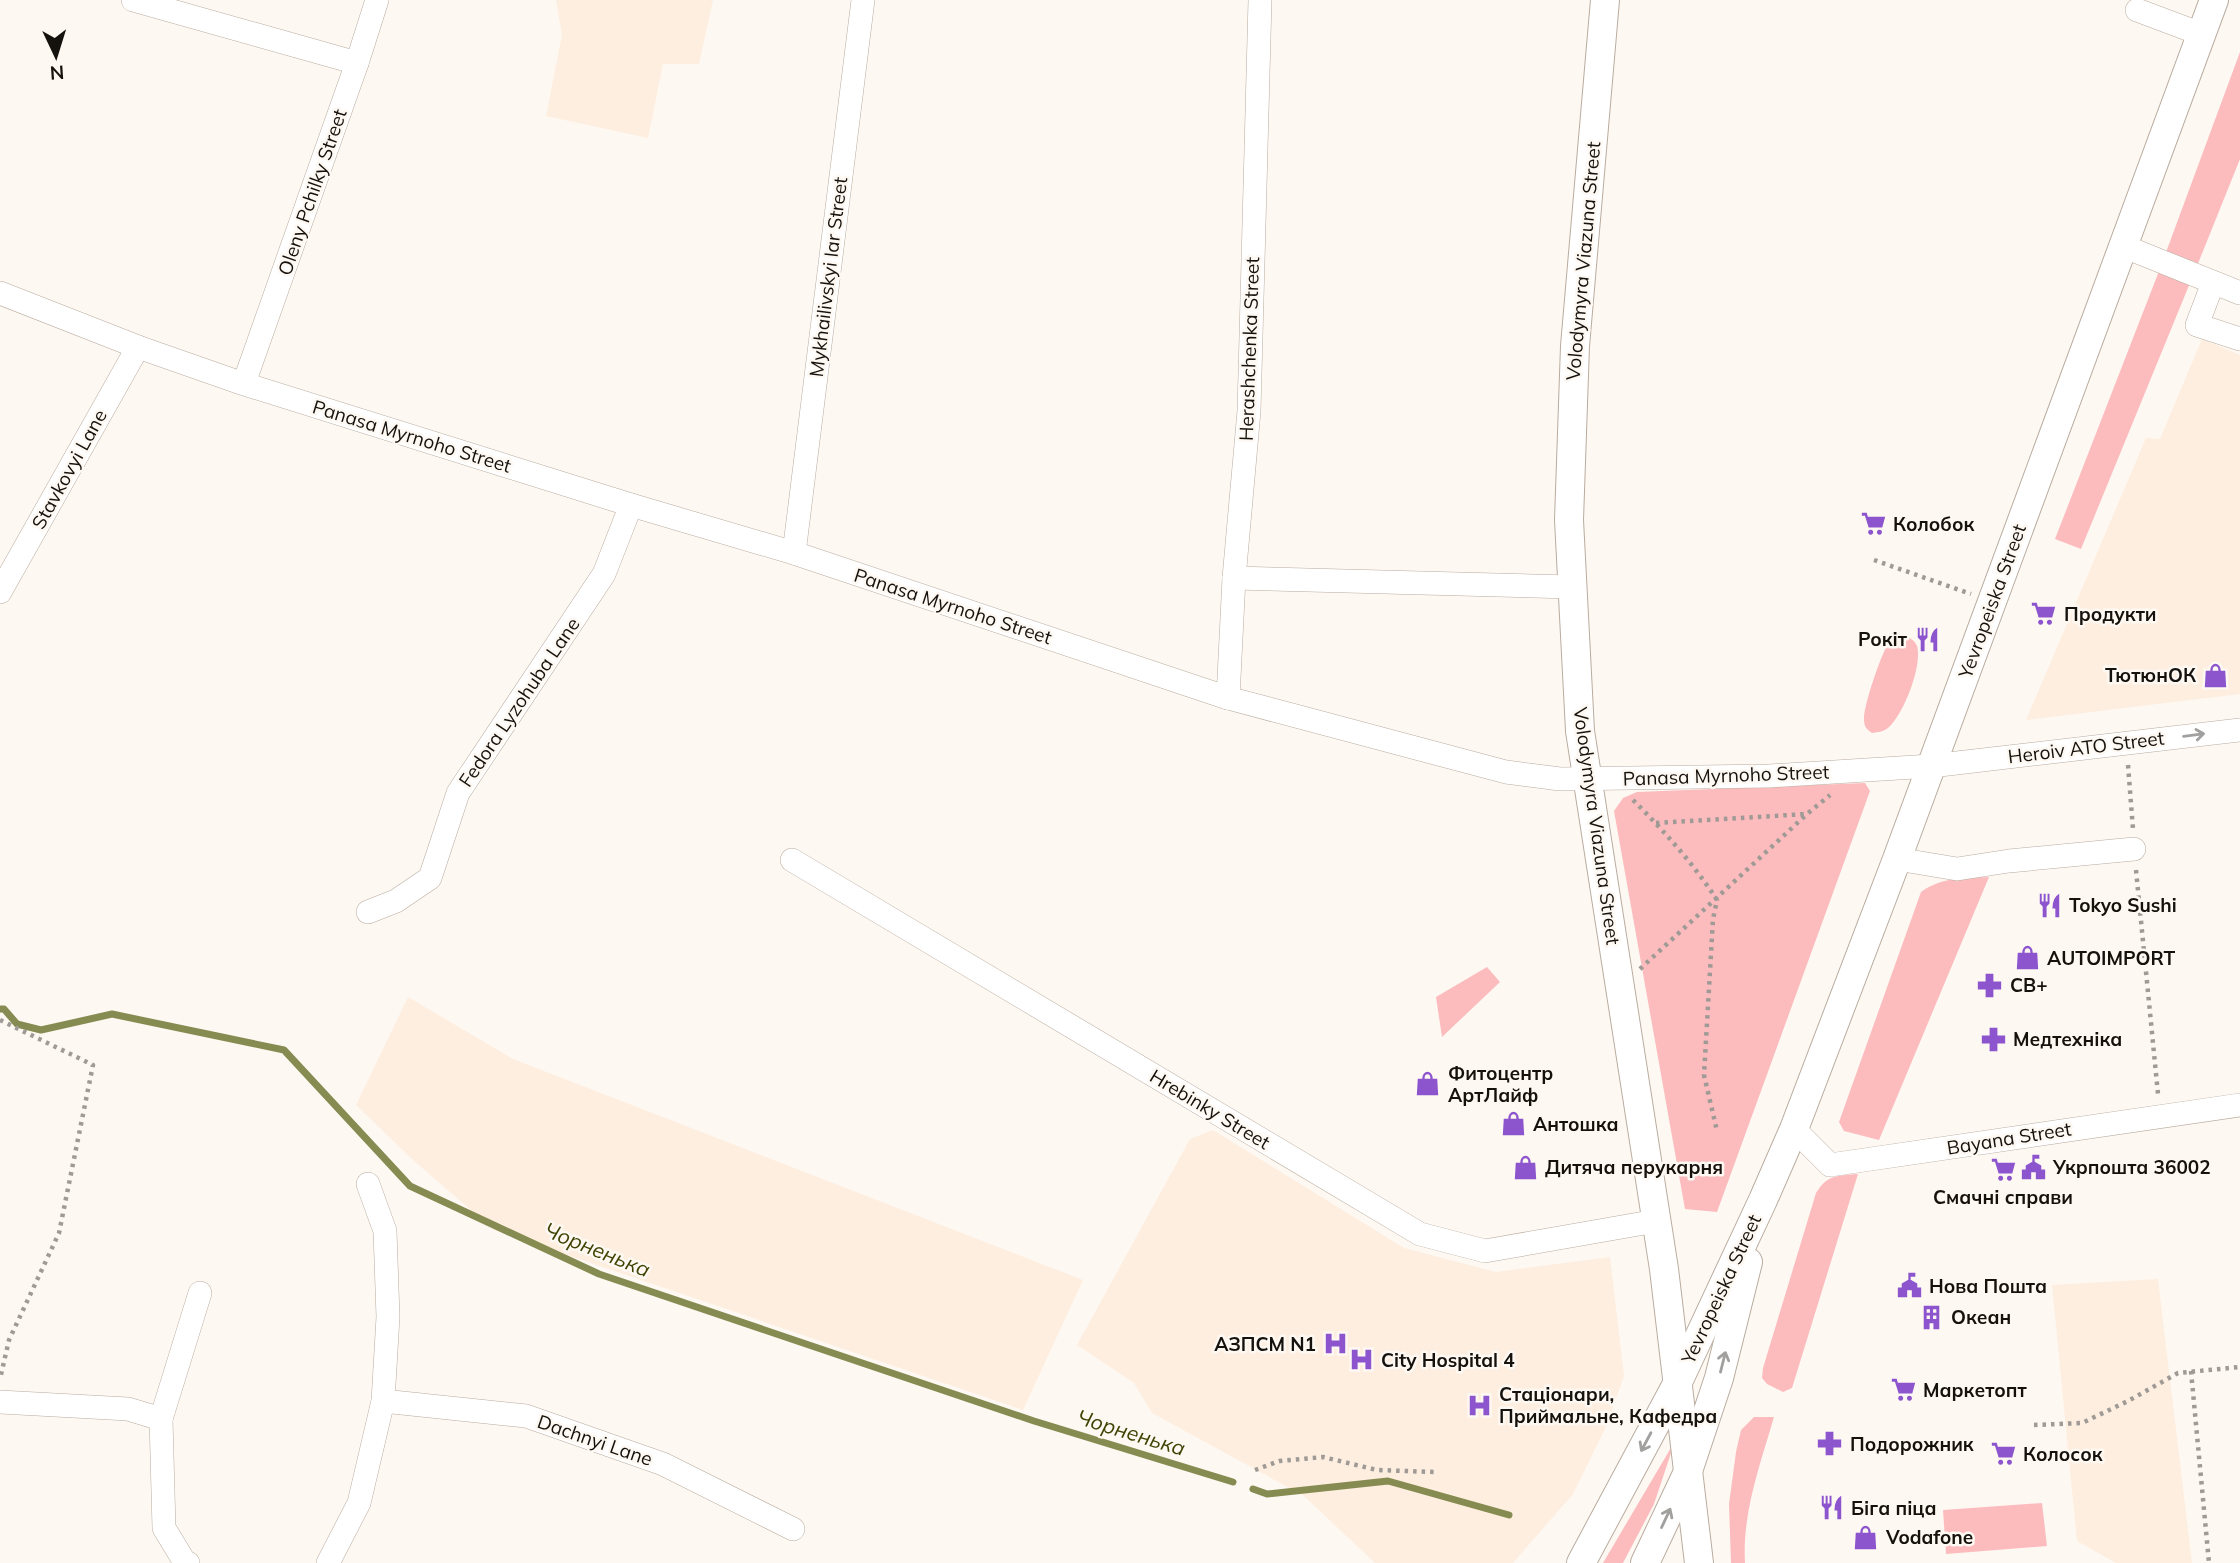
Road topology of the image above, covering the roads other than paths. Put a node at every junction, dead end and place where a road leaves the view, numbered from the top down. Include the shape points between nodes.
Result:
1 (133, 0) edge
2 (377, 0) edge
3 (863, 0) edge
4 (1260, 0) edge
5 (1605, 0) edge
6 (2214, 0) edge
7 (2137, 10) dead end
8 (2201, 34) junction
9 (358, 63) junction
10 (2123, 246) junction
11 (2213, 283) junction
12 (0, 293) edge
13 (2240, 293) edge
14 (2240, 339) edge
15 (138, 346) junction
16 (244, 383) junction
17 (631, 505) junction
18 (794, 553) junction
19 (1234, 578) junction
20 (1571, 587) junction
21 (0, 592) edge
22 (1228, 698) junction
23 (2240, 730) edge
24 (1931, 766) junction
25 (1599, 778) junction
26 (2134, 849) road end
27 (1897, 859) junction
28 (792, 860) dead end
29 (368, 912) dead end
30 (2240, 1104) edge
31 (1794, 1129) junction
32 (368, 1184) dead end
33 (1763, 1200) junction
34 (1657, 1221) junction
35 (200, 1293) dead end
36 (1678, 1382) junction
37 (383, 1401) junction
38 (0, 1402) edge
39 (162, 1419) junction
40 (1687, 1474) junction
41 (793, 1529) dead end
42 (188, 1563) edge
43 (328, 1563) edge
44 (1581, 1563) edge
45 (1645, 1563) edge
46 (1699, 1563) edge

1 - 9 street
2 - 9 street, Oleny Pchilky Street
3 - 18 street, Mykhailivskyi Iar Street
4 - 19 street, Herashchenka Street via 1249,411
5 - 20 main road, Volodymyra Viazuna Street via 1574,346
6 - 8 main road, Yevropeiska Street
7 - 8 street
8 - 10 main road, Yevropeiska Street
9 - 16 street, Oleny Pchilky Street
10 - 11 street
10 - 24 main road, Yevropeiska Street
11 - 13 street
11 - 14 street via 2197,325
12 - 15 street, Panasa Myrnoho Street
15 - 16 street, Panasa Myrnoho Street
15 - 21 street, Stavkovyi Lane
16 - 17 street, Panasa Myrnoho Street
17 - 18 street, Panasa Myrnoho Street
17 - 29 street, Fedora Lyzohuba Lane via 604,574 458,793 430,878 396,901
18 - 22 street, Panasa Myrnoho Street
19 - 20 street
19 - 22 street, Herashchenka Street
20 - 25 main road, Volodymyra Viazuna Street via 1580,731
22 - 25 street, Panasa Myrnoho Street via 1506,772 1560,779
24 -> 23 street, Heroiv ATO Street
24 - 25 street, Panasa Myrnoho Street via 1769,776
24 - 27 main road, Yevropeiska Street
25 - 34 main road, Volodymyra Viazuna Street via 1621,987
26 - 27 street via 1957,869
27 - 31 main road, Yevropeiska Street
28 - 34 street, Hrebinky Street via 1420,1234 1485,1251
30 - 31 street, Bayana Street via 1830,1165
31 - 33 main road, Yevropeiska Street
32 - 37 street via 385,1231 388,1317
33 - 36 main road, Yevropeiska Street
40 -> 33 main road, Yevropeiska Street via 1719,1378
34 - 36 main road, Volodymyra Viazuna Street
35 - 39 street
36 - 40 main road, Volodymyra Viazuna Street
36 -> 44 main road, Yevropeiska Street
37 - 41 street, Dachnyi Lane via 526,1416 663,1464
37 - 43 street via 359,1503
38 - 39 street via 128,1409
39 - 42 street via 164,1528
45 -> 40 main road, Yevropeiska Street
40 - 46 main road, Volodymyra Viazuna Street

